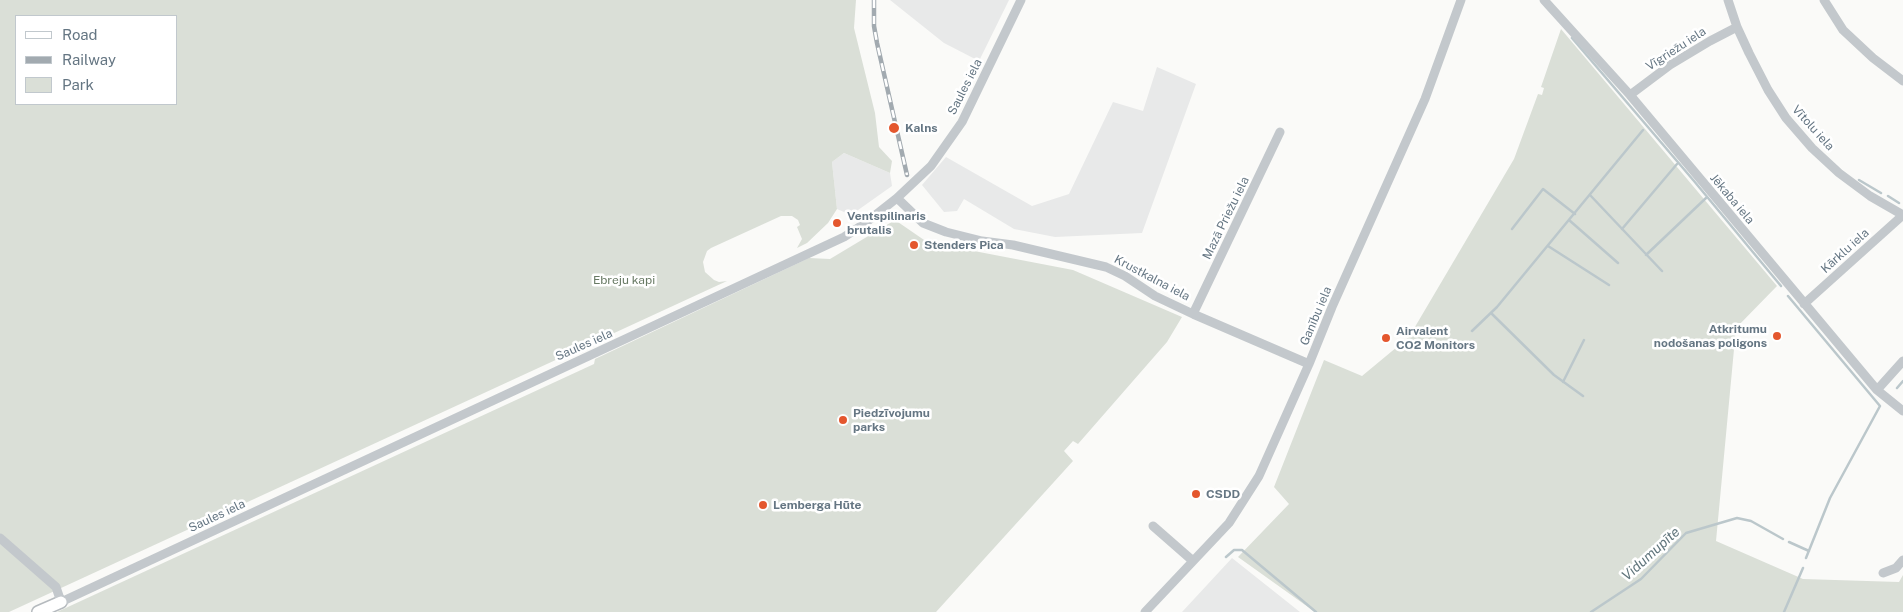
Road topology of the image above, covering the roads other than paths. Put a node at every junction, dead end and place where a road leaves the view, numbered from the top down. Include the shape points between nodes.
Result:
1 (1021, 0) edge
2 (1461, 0) edge
3 (1544, 0) edge
4 (1728, 0) edge
5 (1824, 0) edge
6 (1737, 27) junction
7 (1903, 81) edge
8 (1630, 95) junction
9 (1280, 132) dead end
10 (897, 198) junction
11 (1903, 215) edge
12 (1804, 304) junction
13 (1193, 314) junction
14 (1903, 360) edge
15 (1309, 364) junction
16 (1877, 390) junction
17 (1903, 411) edge
18 (1153, 526) dead end
19 (0, 538) edge
20 (1903, 560) edge
21 (1192, 561) junction
22 (1883, 572) dead end
23 (61, 602) junction
24 (38, 612) edge
25 (1145, 612) edge

1 - 10 street, Saules iela via 958,127 930,166
2 - 15 street, Ganību iela via 1425,99
3 - 8 street, Jēkaba iela
4 - 6 street, Vītolu iela
5 - 7 street via 1843,30 1872,58
6 - 8 street, Vīgriežu iela via 1670,65
6 - 11 street, Vītolu iela via 1768,90 1786,118 1812,148 1870,196
8 - 12 street, Jēkaba iela
9 - 13 street, Mazā Priežu iela
10 - 13 street, Krustkalna iela via 923,223 982,241 1106,267
10 - 23 street, Saules iela via 864,224 831,243
11 - 12 street, Kārklu iela
12 - 16 street, Jēkaba iela
13 - 15 street, Krustkalna iela
14 - 16 street
15 - 21 street, Ganību iela via 1253,488 1229,523
16 - 17 street, Jēkaba iela
18 - 21 street
19 - 23 street via 56,587
20 - 22 street via 1896,568
21 - 25 street, Ganību iela
23 - 24 main road

